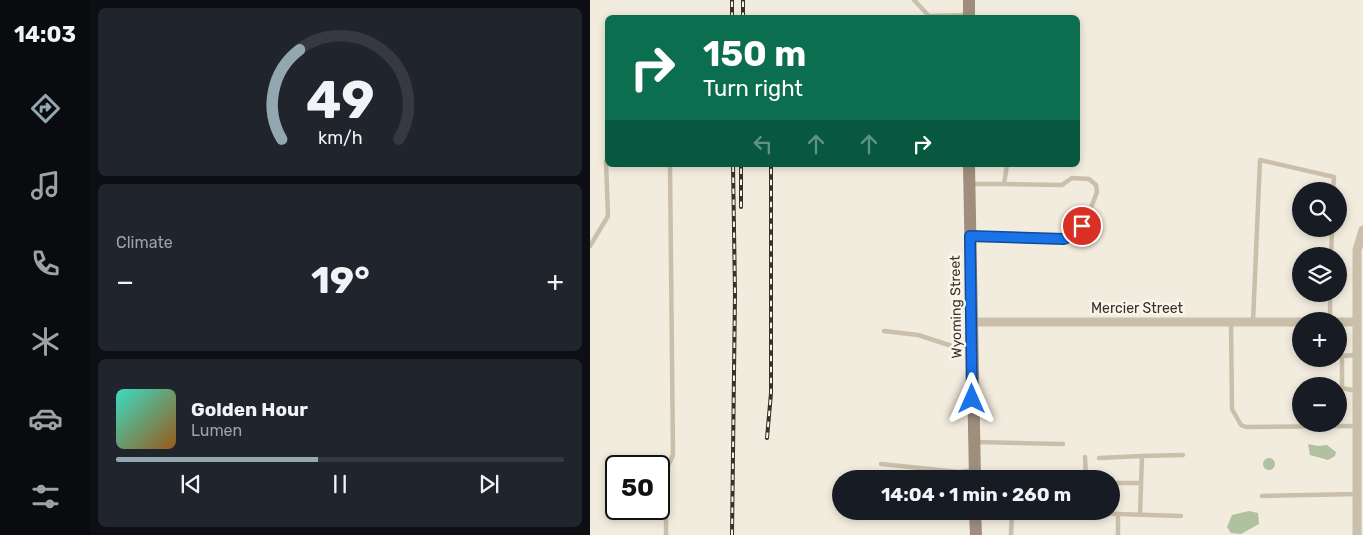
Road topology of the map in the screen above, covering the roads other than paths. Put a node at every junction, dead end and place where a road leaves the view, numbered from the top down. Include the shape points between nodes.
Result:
1 (914, 0) edge
2 (969, 0) edge
3 (928, 15) edge
4 (969, 15) edge
5 (606, 167) edge
6 (670, 167) edge
7 (970, 167) edge
8 (1007, 167) edge
9 (1334, 182) edge
10 (970, 184) junction
11 (1004, 184) junction
12 (1363, 230) edge
13 (970, 236) junction
14 (590, 246) edge
15 (972, 322) junction
16 (1231, 322) junction
17 (1253, 322) junction
18 (1292, 322) edge
19 (1347, 322) edge
20 (1356, 322) junction
21 (884, 331) dead end
22 (972, 345) junction
23 (1355, 355) junction
24 (1356, 391) junction
25 (1356, 426) junction
26 (974, 442) junction
27 (1063, 444) dead end
28 (1183, 455) dead end
29 (1142, 456) junction
30 (1085, 457) dead end
31 (1099, 458) dead end
32 (881, 464) dead end
33 (940, 470) edge
34 (974, 470) edge
35 (1086, 470) edge
36 (1120, 483) edge
37 (1141, 483) junction
38 (1356, 494) junction
39 (1262, 496) dead end
40 (1120, 514) edge
41 (1140, 515) junction
42 (1181, 516) dead end
43 (975, 520) edge
44 (1012, 520) edge
45 (1118, 520) edge
46 (666, 535) edge
47 (976, 535) edge
48 (1011, 535) edge
49 (1118, 535) edge
50 (1357, 535) edge

1 - 3 lane
2 - 4 main road
5 - 14 lane via 608,216
6 - 46 lane via 673,455 666,470
7 - 10 main road, Wyoming Street
8 - 11 lane
9 - 17 lane via 1334,176 1260,160
10 - 11 lane
10 - 13 main road, Wyoming Street
11 - 13 lane via 1062,185 1079,177 1096,185 1096,192 1082,226 1076,234 1064,239
12 - 20 street via 1357,250
13 - 15 main road, Wyoming Street
15 - 16 street, Mercier Street
15 - 22 main road, Wyoming Street
16 - 17 street, Mercier Street
16 - 25 lane via 1232,409 1240,425
17 - 18 street, Mercier Street
19 - 20 street
20 - 23 street
21 - 22 lane via 918,335 952,346
22 - 26 main road, Wyoming Street
23 - 24 street
23 - 24 lane via 1342,358 1342,388
24 - 25 street
25 - 38 street
26 - 27 lane
26 - 34 main road, Wyoming Street
28 - 29 lane
29 - 31 lane
29 - 37 lane
30 - 35 lane
32 - 33 lane
36 - 37 lane
37 - 41 lane
38 - 39 lane
38 - 50 street
40 - 41 lane
41 - 42 lane
43 - 47 main road
44 - 48 lane
45 - 49 lane

